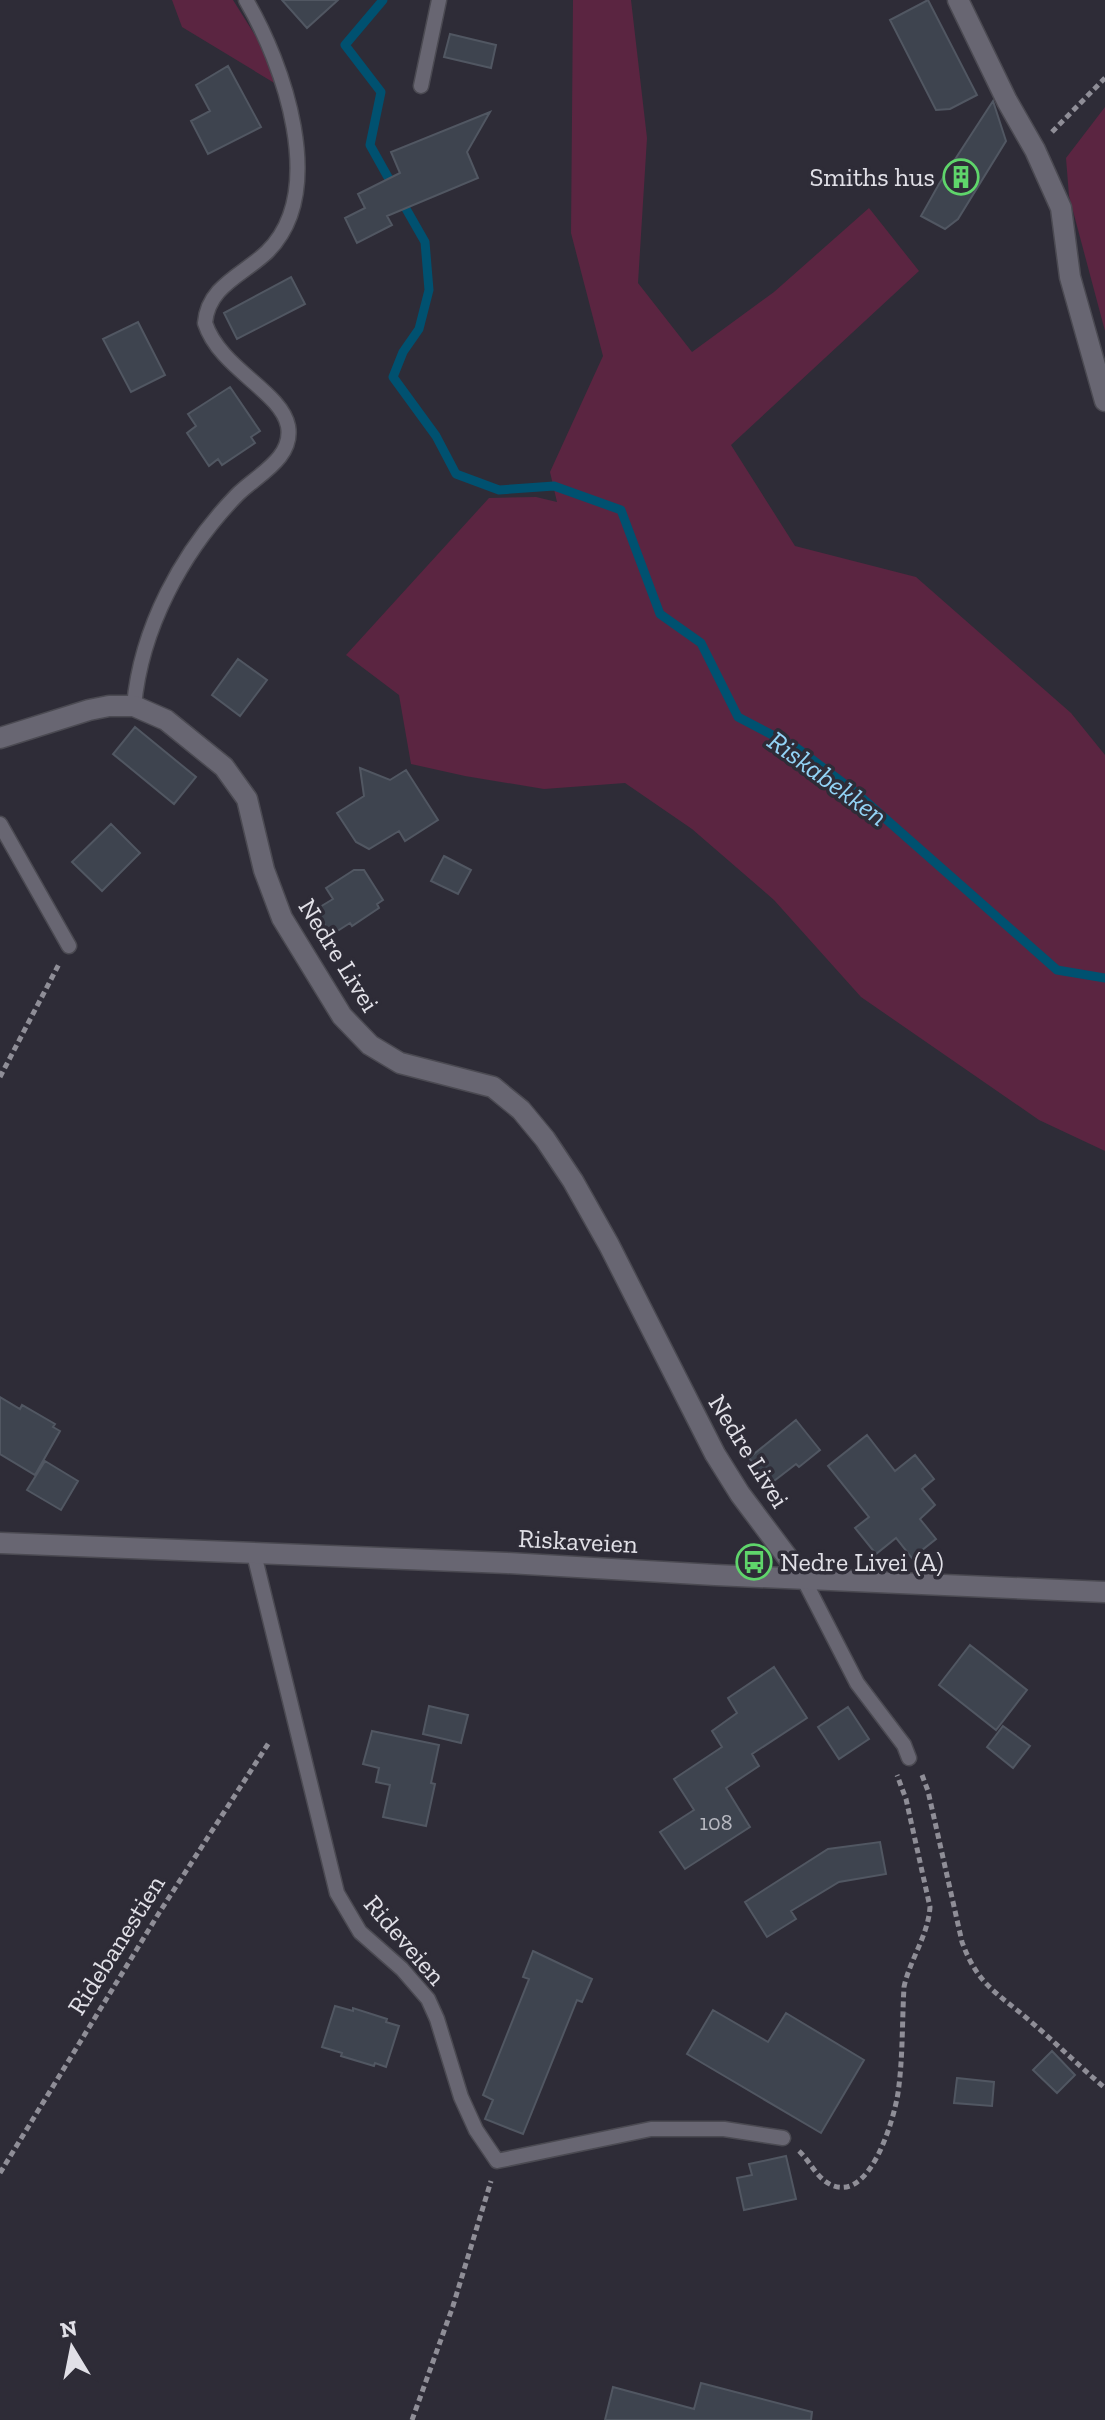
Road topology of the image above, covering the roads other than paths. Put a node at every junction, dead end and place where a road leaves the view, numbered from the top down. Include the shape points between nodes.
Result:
1 (246, 0) edge
2 (439, 0) edge
3 (958, 0) edge
4 (421, 86) dead end
5 (1105, 401) edge
6 (134, 706) junction
7 (0, 738) edge
8 (0, 824) edge
9 (69, 946) road end
10 (0, 1543) edge
11 (254, 1554) junction
12 (803, 1578) junction
13 (1105, 1592) edge
14 (909, 1758) road end
15 (783, 2138) road end

1 - 6 lane via 276,62 293,123 298,171 283,228 268,251 212,299 205,323 237,370 275,402 285,416 289,438 274,464 239,493 193,551 152,626
2 - 4 lane
3 - 5 street via 1061,208 1070,277
6 - 7 street via 89,710
6 - 12 street, Nedre Livei via 166,720 208,751 238,784 282,918 352,1029 400,1063 493,1087 545,1139 609,1245 715,1454
8 - 9 lane
10 - 11 street, Riskaveien
11 - 12 street, Riskaveien
11 - 15 lane, Rideveien via 337,1893 360,1932 428,1999 461,2097 497,2161 651,2129 724,2129
12 - 13 street, Riskaveien
12 - 14 lane via 857,1683

